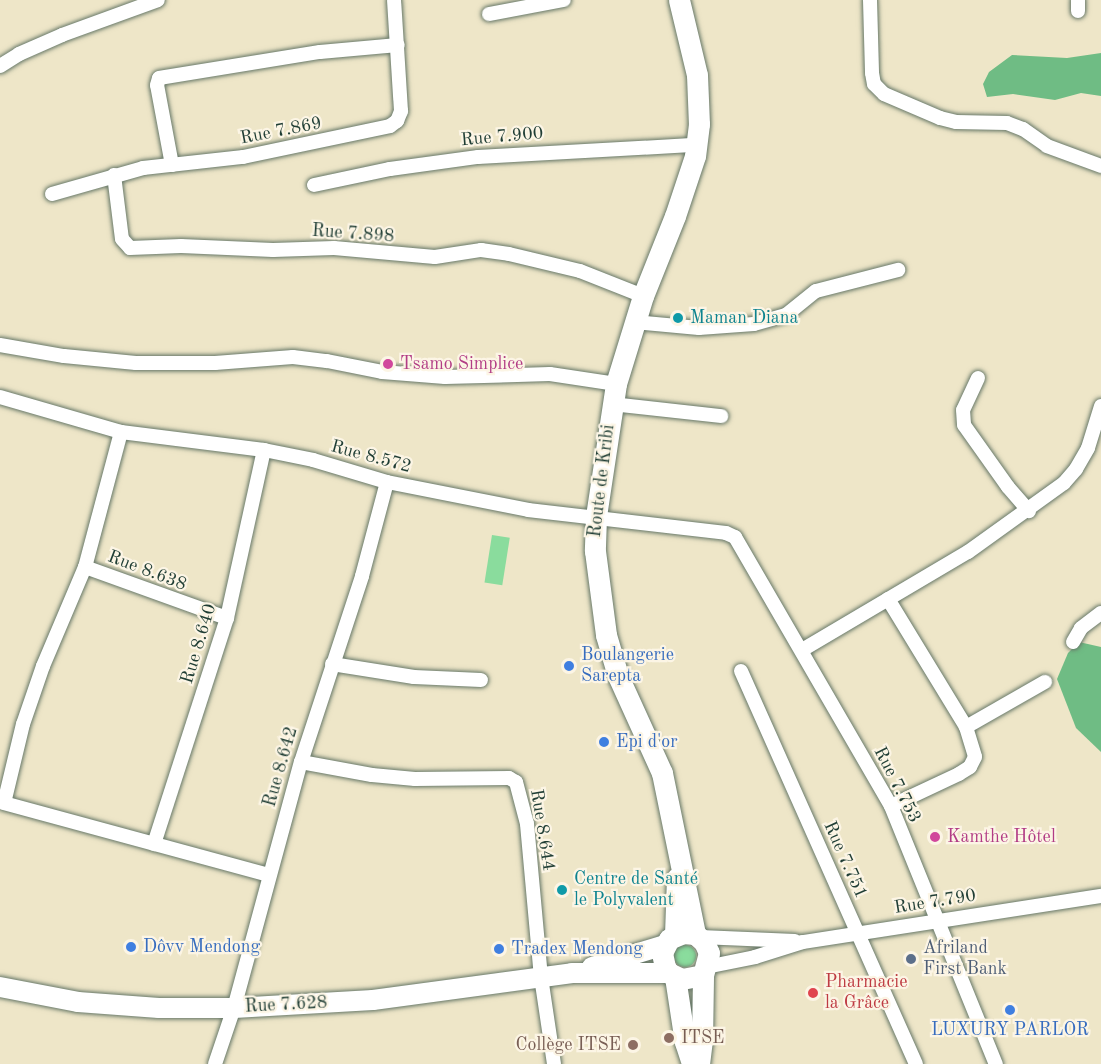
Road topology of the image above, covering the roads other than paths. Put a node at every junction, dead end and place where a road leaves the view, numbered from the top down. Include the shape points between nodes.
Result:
1 (158, 0) edge
2 (394, 0) edge
3 (564, 0) edge
4 (679, 0) edge
5 (870, 0) edge
6 (489, 14) dead end
7 (398, 45) junction
8 (0, 66) edge
9 (696, 145) junction
10 (172, 165) junction
11 (1101, 166) edge
12 (114, 175) junction
13 (314, 184) dead end
14 (52, 194) dead end
15 (898, 270) dead end
16 (643, 296) junction
17 (634, 322) junction
18 (0, 345) edge
19 (978, 378) dead end
20 (614, 394) junction
21 (0, 397) edge
22 (1101, 406) edge
23 (721, 416) dead end
24 (121, 432) junction
25 (264, 450) junction
26 (387, 482) junction
27 (1029, 511) junction
28 (596, 517) junction
29 (735, 537) joint
30 (84, 567) junction
31 (888, 599) junction
32 (1101, 613) edge
33 (227, 618) junction
34 (1073, 642) dead end
35 (802, 650) junction
36 (332, 664) junction
37 (741, 671) dead end
38 (481, 680) dead end
39 (1045, 682) dead end
40 (966, 727) junction
41 (7, 755) edge
42 (301, 762) junction
43 (891, 806) junction
44 (153, 844) junction
45 (269, 875) junction
46 (1101, 896) edge
47 (938, 920) junction
48 (858, 932) junction
49 (684, 938) junction
50 (803, 942) junction
51 (705, 971) junction
52 (572, 973) junction
53 (672, 975) junction
54 (540, 977) junction
55 (0, 987) edge
56 (234, 1008) junction
57 (215, 1064) edge
58 (554, 1064) edge
59 (692, 1064) edge
60 (699, 1064) edge
61 (916, 1064) edge
62 (996, 1064) edge

1 - 8 street via 62,34
2 - 7 street, Rue 7.869
3 - 6 street
4 - 9 main road, Route de Kribi via 697,75
5 - 11 street via 872,73 874,84 885,94 948,120 1007,123 1047,146
7 - 10 street, Rue 7.869 via 401,111 390,126 243,157
7 - 10 street via 320,52 159,78 157,85
9 - 13 street, Rue 7.900 via 478,157
9 - 16 main road, Route de Kribi via 687,184
10 - 12 street, Rue 7.869
12 - 14 street, Rue 7.869
12 - 16 street, Rue 7.898 via 122,238 130,248 334,248 435,257 481,250 580,271
15 - 17 street via 816,291 786,315 754,324 699,328
16 - 17 main road, Route de Kribi
17 - 20 main road, Route de Kribi
18 - 20 street via 136,363 215,363 293,357 382,372 445,377 550,374
19 - 27 street via 963,410 964,425
20 - 23 street
20 - 28 main road, Route de Kribi
21 - 24 street, Rue 8.572
22 - 27 street via 1077,469
24 - 25 street, Rue 8.572
24 - 30 street, Rue 8.638
25 - 26 street, Rue 8.572
25 - 33 street, Rue 8.640
26 - 28 street, Rue 8.572 via 528,510
26 - 36 street, Rue 8.642 via 362,576
27 - 31 street
28 - 29 street, Rue 8.572
28 - 49 main road, Route de Kribi via 596,561 606,636 618,676 662,773 689,899
29 - 35 street, Rue 7.753
30 - 33 street, Rue 8.638
30 - 41 street
31 - 35 street
31 - 40 street
32 - 34 street via 1081,628
33 - 44 street, Rue 8.640
35 - 43 street, Rue 7.753
36 - 38 street via 414,677
36 - 42 street, Rue 8.642
37 - 48 street, Rue 7.751
39 - 40 street
40 - 43 street via 975,757 970,767
41 - 44 street via 4,803
42 - 45 street, Rue 8.642
42 - 54 street, Rue 8.644 via 372,775 509,778 516,782 526,824
43 - 47 street, Rue 7.753
44 - 45 street
45 - 56 street, Rue 8.642
46 - 47 street, Rue 7.790
47 - 48 street, Rue 7.790
47 - 62 street, Rue 7.753
48 - 50 street, Rue 7.790
48 - 61 street, Rue 7.751
49 - 50 street via 750,937
49 - 51 main road, Route de Kribi via 709,953
49 - 52 main road, Rue 7.628
49 - 53 main road via 663,960
50 - 51 street, Rue 7.790
51 - 53 main road via 689,979
51 - 60 main road, Route de Kribi
52 - 53 main road, Rue 7.628
52 - 54 main road, Rue 7.628
53 - 59 main road
54 - 56 main road, Rue 7.628 via 373,1000
54 - 58 street, Rue 8.644
55 - 56 main road, Rue 7.628 via 78,1002
56 - 57 street, Rue 8.642

